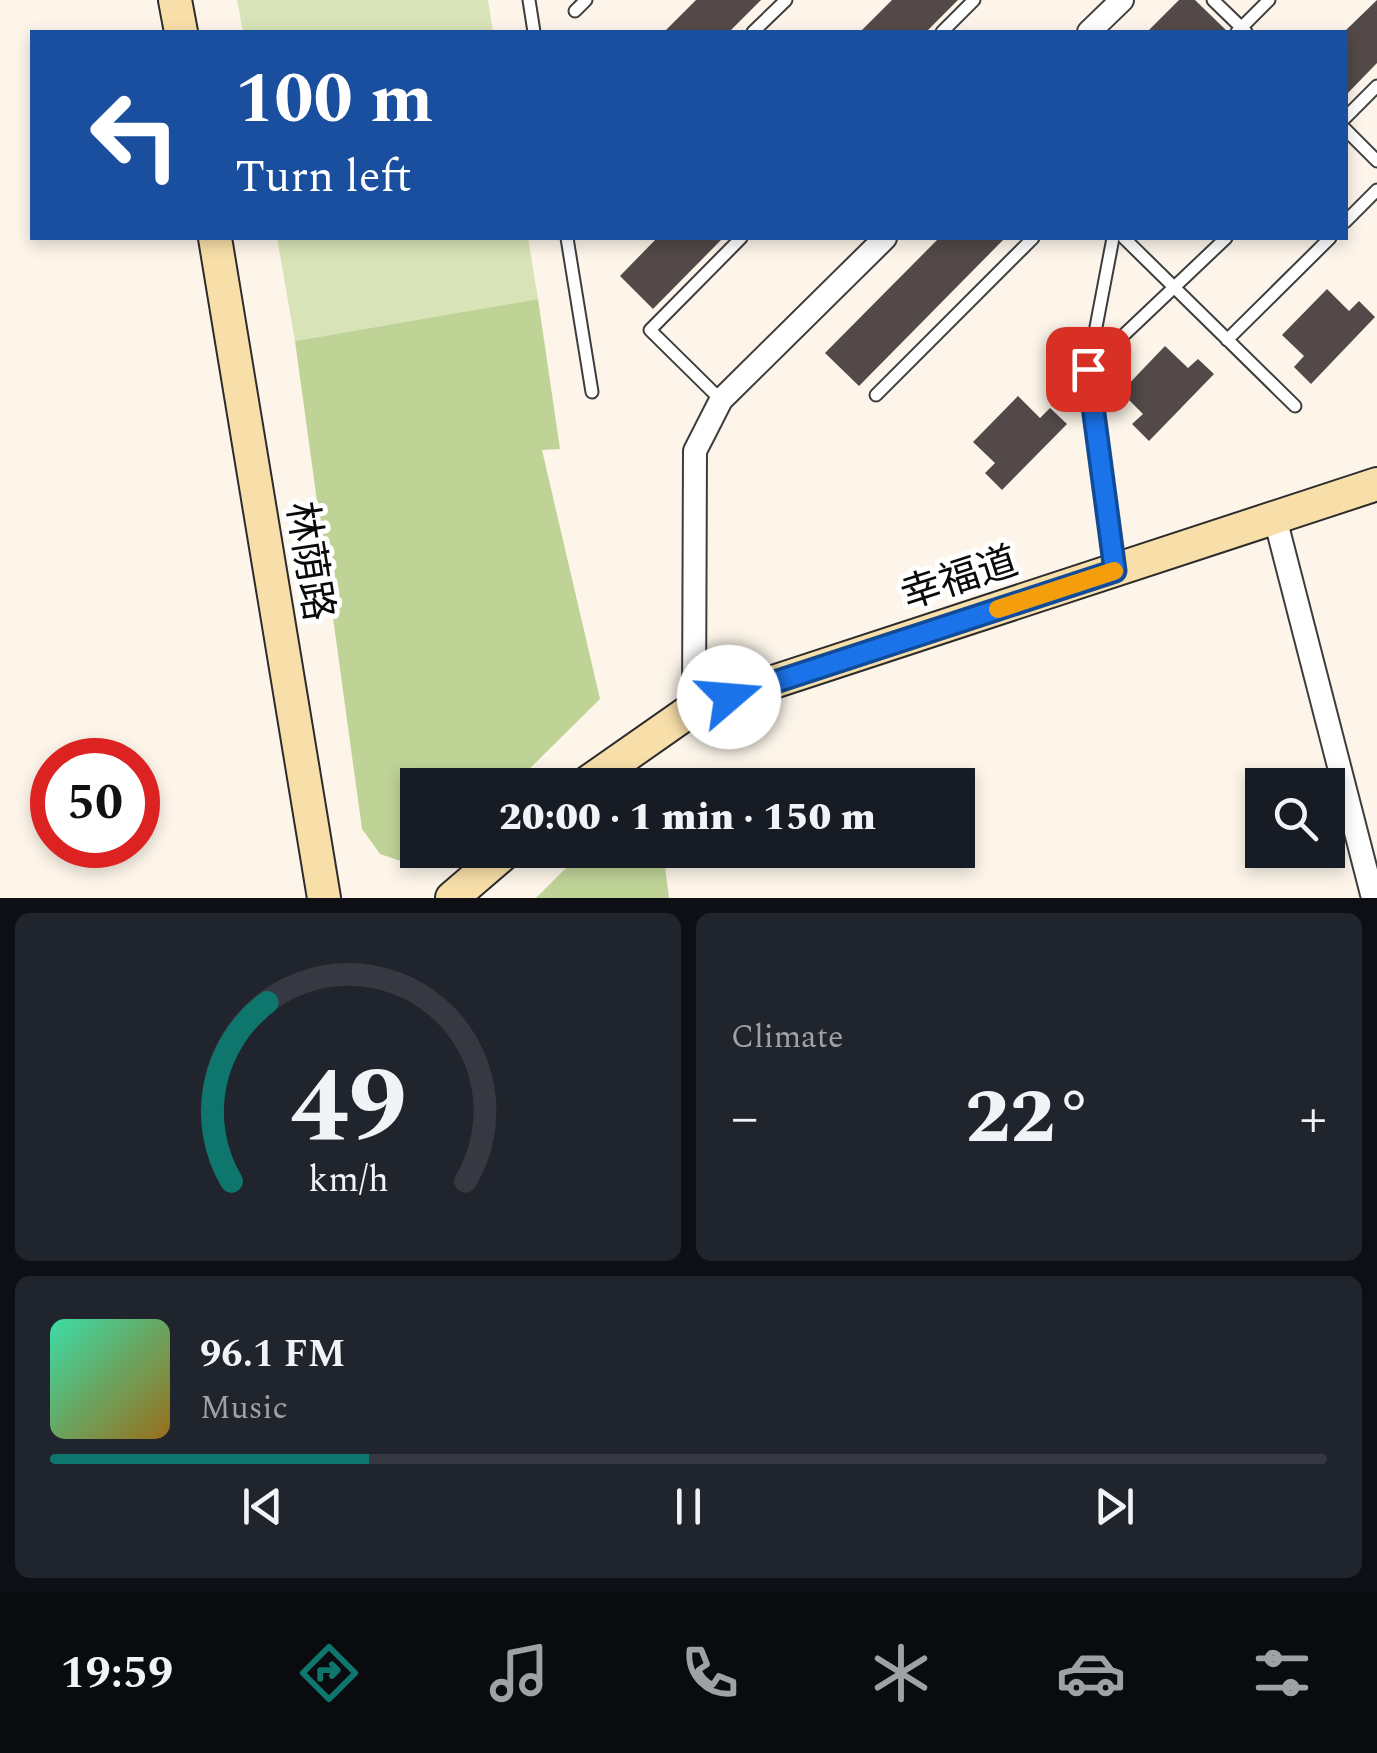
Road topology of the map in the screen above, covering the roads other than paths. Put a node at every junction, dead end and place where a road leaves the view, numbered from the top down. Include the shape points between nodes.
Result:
1 (175, 0) edge
2 (529, 0) edge
3 (586, 0) edge
4 (786, 0) edge
5 (974, 0) edge
6 (1090, 0) edge
7 (1122, 0) edge
8 (1213, 0) edge
9 (1269, 0) edge
10 (575, 11) dead end
11 (181, 30) edge
12 (534, 30) edge
13 (759, 30) edge
14 (944, 30) edge
15 (1091, 30) edge
16 (1241, 30) edge
17 (1243, 30) edge
18 (1377, 86) edge
19 (1348, 115) edge
20 (1348, 132) edge
21 (1377, 160) edge
22 (1377, 190) edge
23 (1348, 219) edge
24 (215, 240) edge
25 (568, 240) edge
26 (739, 240) edge
27 (882, 240) edge
28 (1031, 240) edge
29 (1113, 240) edge
30 (1126, 240) edge
31 (1224, 240) edge
32 (1328, 240) edge
33 (1176, 288) junction
34 (1228, 340) junction
35 (1088, 369) junction
36 (592, 392) dead end
37 (876, 395) dead end
38 (722, 400) junction
39 (1296, 406) dead end
40 (1377, 484) edge
41 (1274, 518) junction
42 (1115, 571) junction
43 (694, 708) junction
44 (608, 768) edge
45 (487, 868) edge
46 (324, 898) edge
47 (452, 898) edge
48 (1373, 898) edge

1 - 11 main road
2 - 12 lane
3 - 10 lane
4 - 13 lane
5 - 14 lane
6 - 15 street
7 - 15 street
8 - 16 lane
9 - 17 lane
18 - 19 lane
20 - 21 lane
22 - 23 lane
24 - 46 main road, 林荫路
25 - 36 lane
26 - 38 lane via 650,330
27 - 38 street
28 - 37 lane
29 - 35 lane
30 - 33 lane
31 - 33 lane
32 - 34 lane
33 - 34 lane
33 - 35 lane
34 - 39 lane
35 - 42 lane
38 - 43 street via 695,450
40 - 41 main road, 幸福道
41 - 42 main road, 幸福道
41 - 48 street
42 - 43 main road, 幸福道
43 - 44 main road, 幸福道
45 - 47 main road

